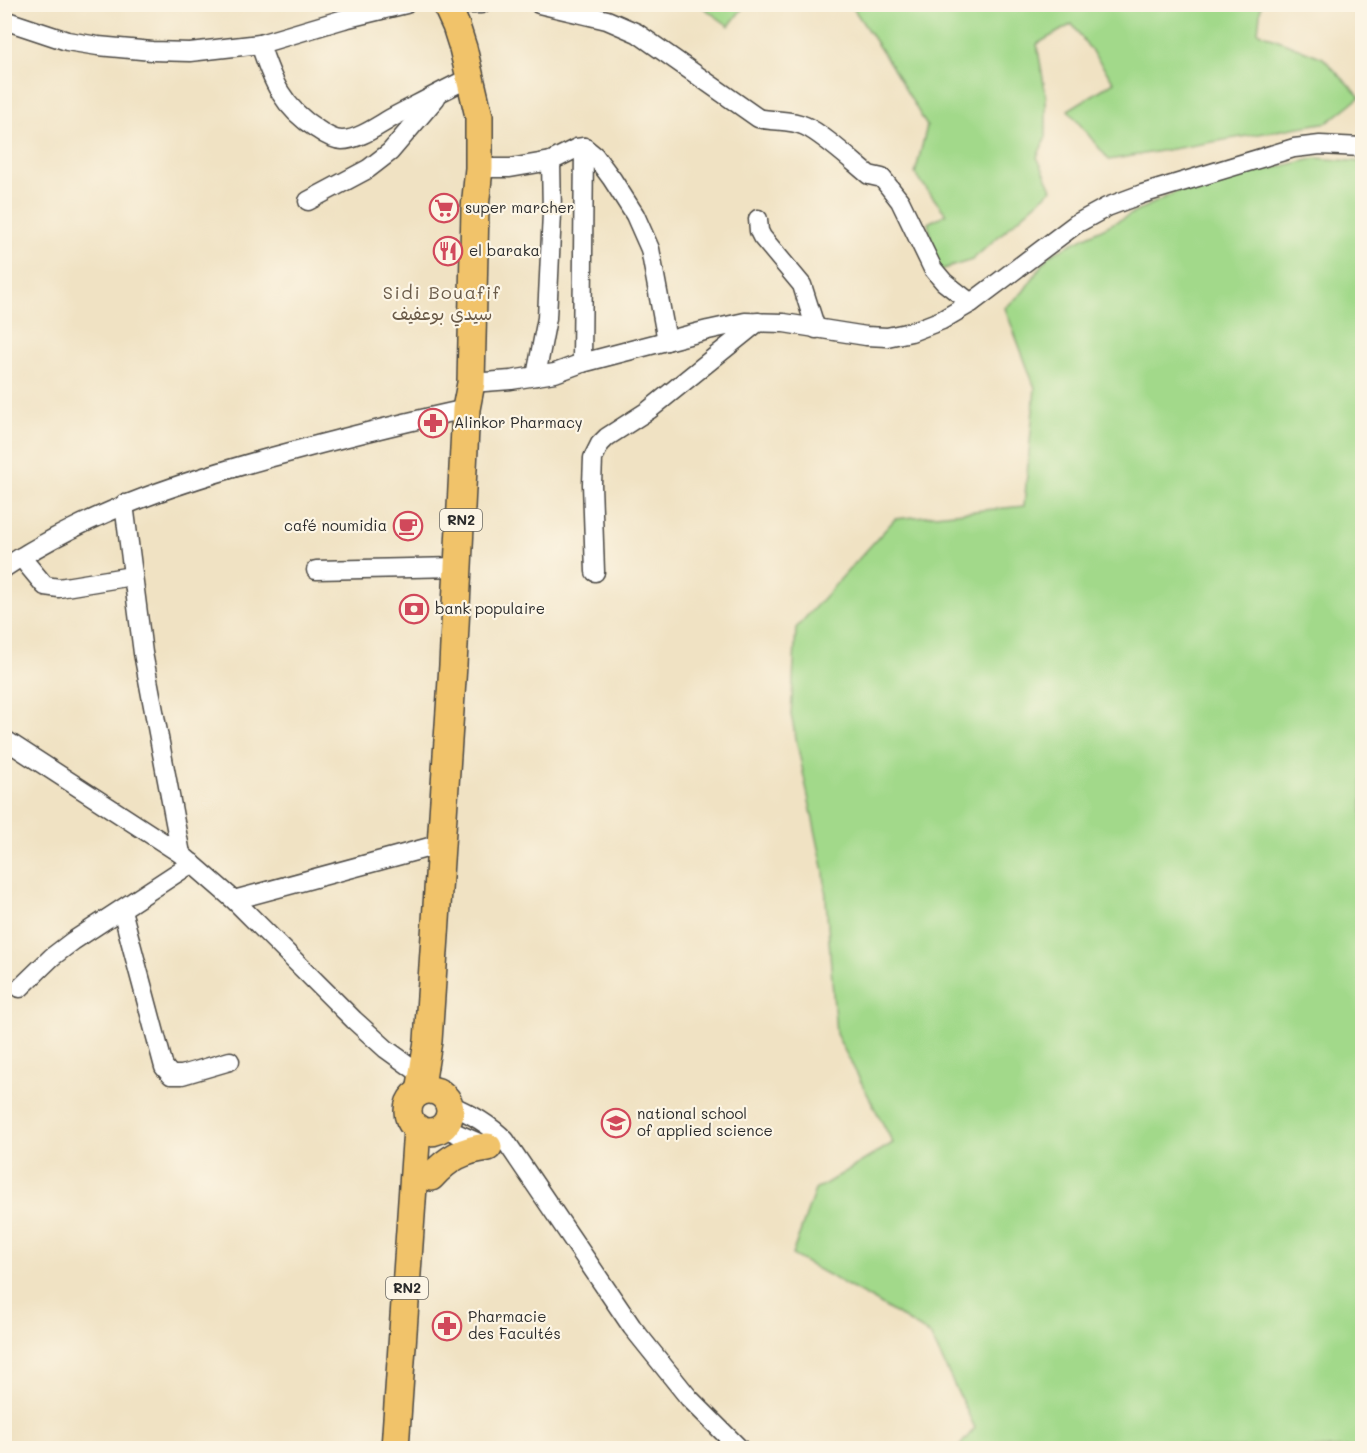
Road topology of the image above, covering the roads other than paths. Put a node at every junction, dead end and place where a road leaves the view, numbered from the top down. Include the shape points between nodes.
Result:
1 (406, 4) edge
2 (446, 4) edge
3 (466, 4) edge
4 (481, 4) edge
5 (539, 4) edge
6 (4, 20) edge
7 (260, 44) junction
8 (469, 78) junction
9 (441, 92) junction
10 (584, 147) junction
11 (1362, 147) edge
12 (551, 161) junction
13 (479, 168) junction
14 (308, 201) dead end
15 (758, 219) dead end
16 (971, 303) junction
17 (758, 322) junction
18 (816, 329) junction
19 (667, 340) junction
20 (582, 363) junction
21 (536, 376) junction
22 (471, 382) junction
23 (466, 409) junction
24 (124, 504) junction
25 (21, 557) junction
26 (458, 567) junction
27 (4, 568) edge
28 (316, 570) dead end
29 (595, 572) dead end
30 (132, 576) junction
31 (4, 740) edge
32 (441, 844) junction
33 (186, 858) junction
34 (234, 900) junction
35 (122, 910) junction
36 (20, 988) dead end
37 (230, 1061) dead end
38 (432, 1107) junction
39 (488, 1147) junction
40 (517, 1159) junction
41 (431, 1177) junction
42 (395, 1449) edge
43 (413, 1449) edge
44 (739, 1449) edge

1 - 7 street
2 - 8 highway, RN2 via 456,26
3 - 4 street
5 - 16 street via 607,20 637,33 758,118 806,126 869,175 882,178 900,201 933,269
6 - 7 street via 67,41 98,46 190,52
7 - 9 street via 269,73 294,112 325,134 341,140 363,134
8 - 9 street
8 - 13 highway, RN2 via 479,116
9 - 14 street via 390,152 368,169
10 - 12 street
10 - 19 street via 612,179 635,215 650,249
10 - 20 street
11 - 16 street via 1294,148 1107,207 1076,224
12 - 13 street
12 - 21 street via 547,318
13 - 22 highway, RN2
15 - 18 street via 762,237 802,285
16 - 18 street via 942,320 887,337
17 - 18 street via 784,322
17 - 19 street
17 - 29 street via 649,410 600,444 593,459 592,475
19 - 20 street
20 - 21 street
21 - 22 street
22 - 23 highway, RN2
23 - 24 street via 231,468
23 - 26 highway, RN2
24 - 25 street
24 - 30 street
25 - 27 street
25 - 30 street via 45,586 59,588
26 - 28 street
26 - 32 highway, RN2
30 - 33 street via 143,653
31 - 33 street
32 - 34 street
32 - 38 highway, RN2 via 428,1041
33 - 34 street
33 - 35 street
34 - 38 street via 386,1049
35 - 36 street via 52,957
35 - 37 street via 164,1067 171,1075 182,1075
38 - 39 street
38 - 40 street via 478,1118 493,1127
38 - 41 highway, RN2
38 - 42 highway, RN2
39 - 40 street
39 - 41 highway via 456,1155
40 - 44 street via 632,1327 689,1398
41 - 43 highway, RN2

